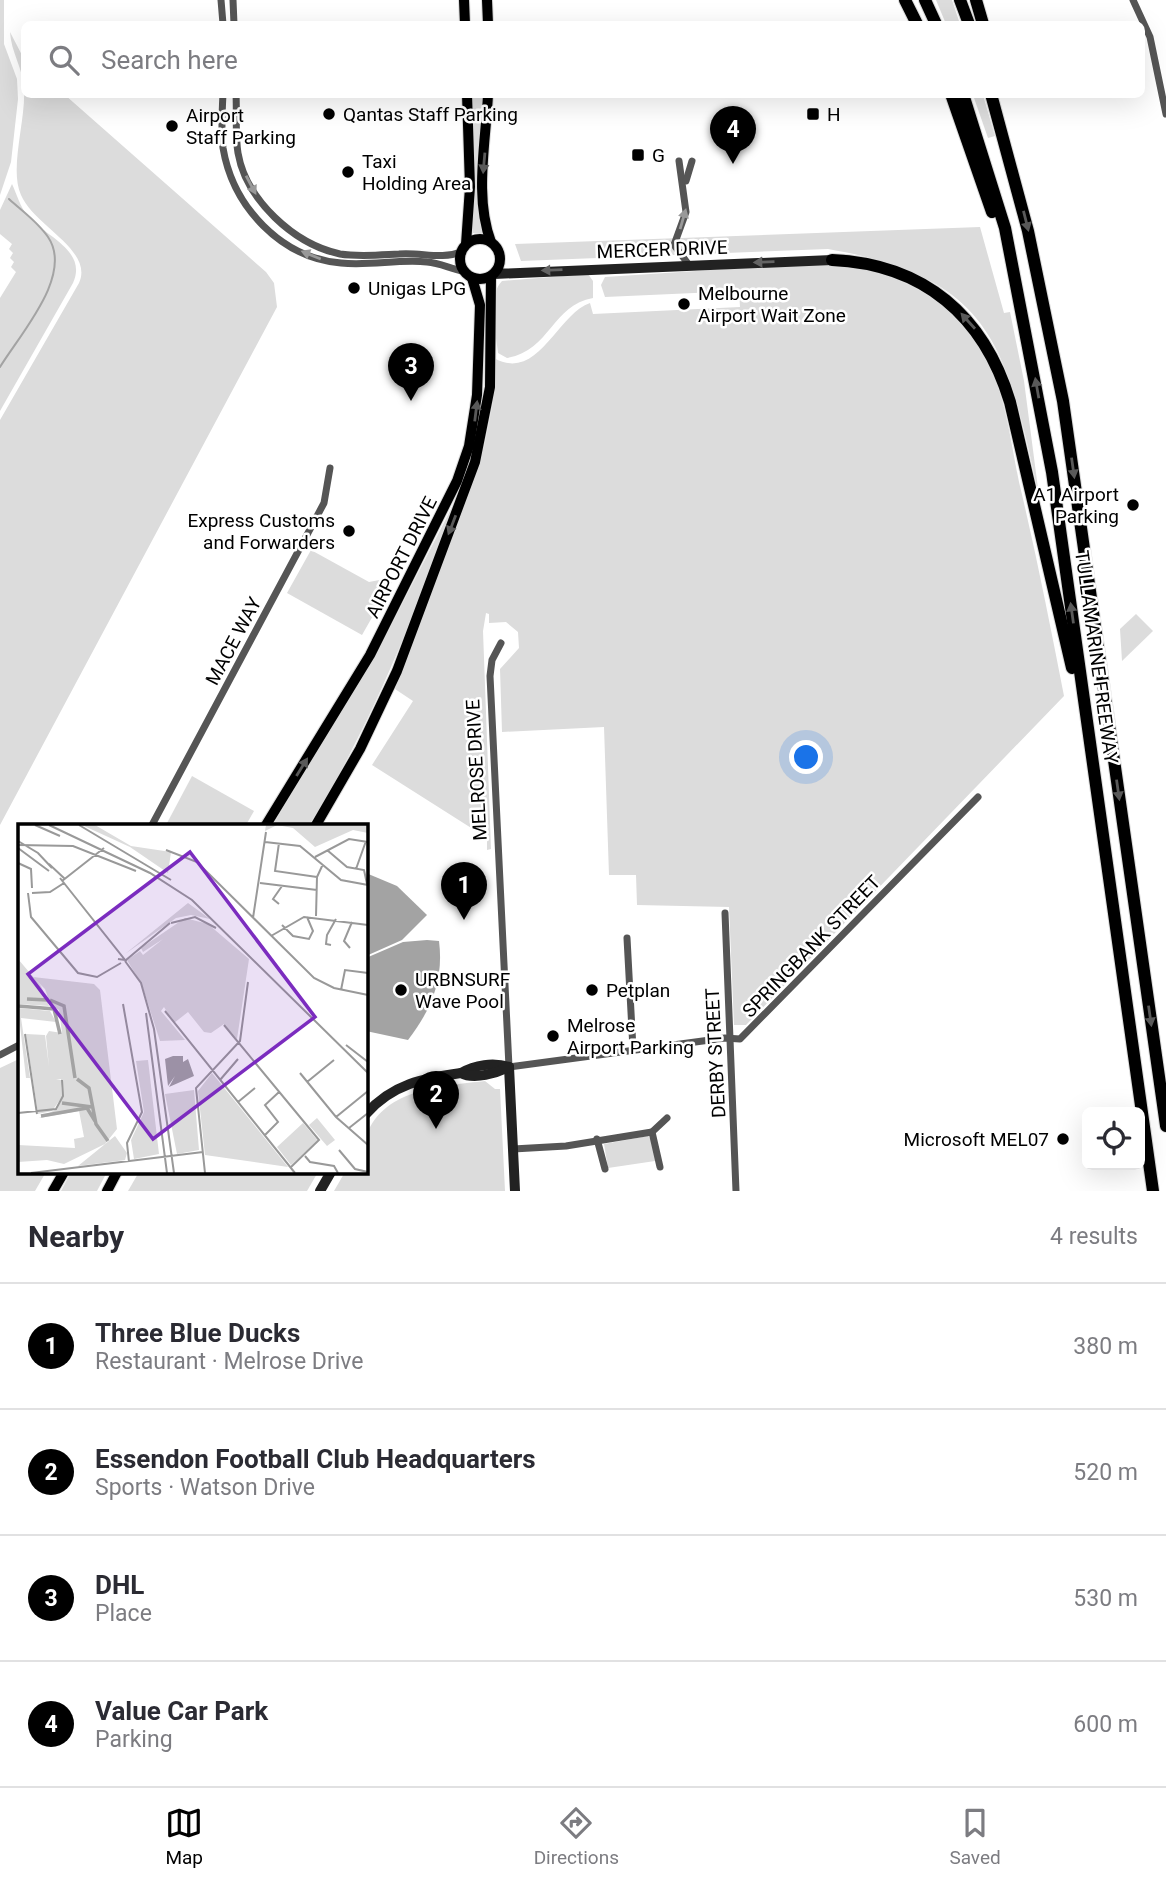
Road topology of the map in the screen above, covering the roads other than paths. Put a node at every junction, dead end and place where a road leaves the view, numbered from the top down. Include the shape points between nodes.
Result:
1 (221, 0) edge
2 (233, 0) edge
3 (464, 0) edge
4 (487, 0) edge
5 (905, 0) edge
6 (925, 0) edge
7 (960, 0) edge
8 (976, 0) edge
9 (1133, 0) edge
10 (223, 21) edge
11 (234, 21) edge
12 (465, 21) edge
13 (488, 21) edge
14 (916, 21) edge
15 (935, 21) edge
16 (968, 21) edge
17 (982, 21) edge
18 (1143, 21) edge
19 (1145, 26) edge
20 (223, 98) edge
21 (236, 98) edge
22 (467, 98) edge
23 (488, 98) edge
24 (952, 98) edge
25 (964, 98) edge
26 (993, 98) edge
27 (1002, 98) edge
28 (1166, 114) edge
29 (1009, 155) junction
30 (692, 160) dead end
31 (679, 161) dead end
32 (685, 188) junction
33 (491, 242) junction
34 (464, 248) junction
35 (832, 260) joint
36 (689, 265) junction
37 (468, 274) junction
38 (492, 275) junction
39 (1029, 340) junction
40 (330, 468) dead end
41 (500, 643) dead end
42 (1087, 729) junction
43 (978, 797) dead end
44 (153, 824) edge
45 (267, 824) edge
46 (317, 824) edge
47 (725, 913) dead end
48 (626, 938) dead end
49 (729, 1039) junction
50 (18, 1046) edge
51 (633, 1049) junction
52 (0, 1055) edge
53 (509, 1067) junction
54 (368, 1112) edge
55 (667, 1118) dead end
56 (1166, 1126) edge
57 (652, 1132) junction
58 (597, 1139) junction
59 (513, 1149) junction
60 (660, 1167) dead end
61 (605, 1169) dead end
62 (63, 1174) edge
63 (116, 1174) edge
64 (330, 1174) edge
65 (53, 1191) edge
66 (107, 1191) edge
67 (320, 1191) edge
68 (515, 1191) edge
69 (736, 1191) edge
70 (1153, 1191) edge

1 - 10 street
2 - 11 street
3 - 12 main road
4 - 13 main road
5 - 14 highway
6 - 15 highway
7 - 16 highway
8 - 17 highway
9 - 18 street
19 - 28 street
37 -> 20 street via 428,262 334,262 306,253 270,232 248,210 229,171 222,137
21 -> 34 street via 243,170 262,204 288,228 339,254 444,257
22 - 34 main road via 470,187
23 -> 33 main road via 483,189
24 - 39 highway via 990,204
25 - 39 highway, TULLAMARINE FREEWAY via 1005,228
26 - 29 highway, TULLAMARINE FREEWAY
27 - 29 highway via 1012,144
29 -> 56 highway, TULLAMARINE FREEWAY via 1063,401
30 - 32 street
31 - 32 street
36 -> 32 street via 674,245 686,217
33 - 34 main road via 478,239
33 - 38 main road via 500,256
34 - 37 main road
35 -> 36 street, MERCER DRIVE
42 -> 35 highway via 1010,402 995,360 962,314 928,287 872,264
36 -> 38 street, MERCER DRIVE
37 - 38 main road
45 -> 37 main road, AIRPORT DRIVE via 379,638 461,471 477,395 480,305
38 -> 46 main road, AIRPORT DRIVE via 490,384 475,462 393,681
42 -> 39 highway, TULLAMARINE FREEWAY
40 - 44 street, MACE WAY via 324,503
41 - 53 street, MELROSE DRIVE via 490,676
42 - 70 highway, TULLAMARINE FREEWAY
43 - 49 street, SPRINGBANK STREET via 751,1031 740,1039
47 - 49 street, DERBY STREET
48 - 51 street
49 - 51 street, SPRINGBANK STREET
49 - 69 street, DERBY STREET
50 - 52 street
51 - 53 street, SPRINGBANK STREET
53 - 54 street via 402,1085
53 - 59 street, MELROSE DRIVE
55 - 57 street
57 - 58 street
57 - 60 street
58 - 59 street
58 - 61 street
59 - 68 street, MELROSE DRIVE
62 - 65 main road
63 - 66 main road
64 - 67 street

